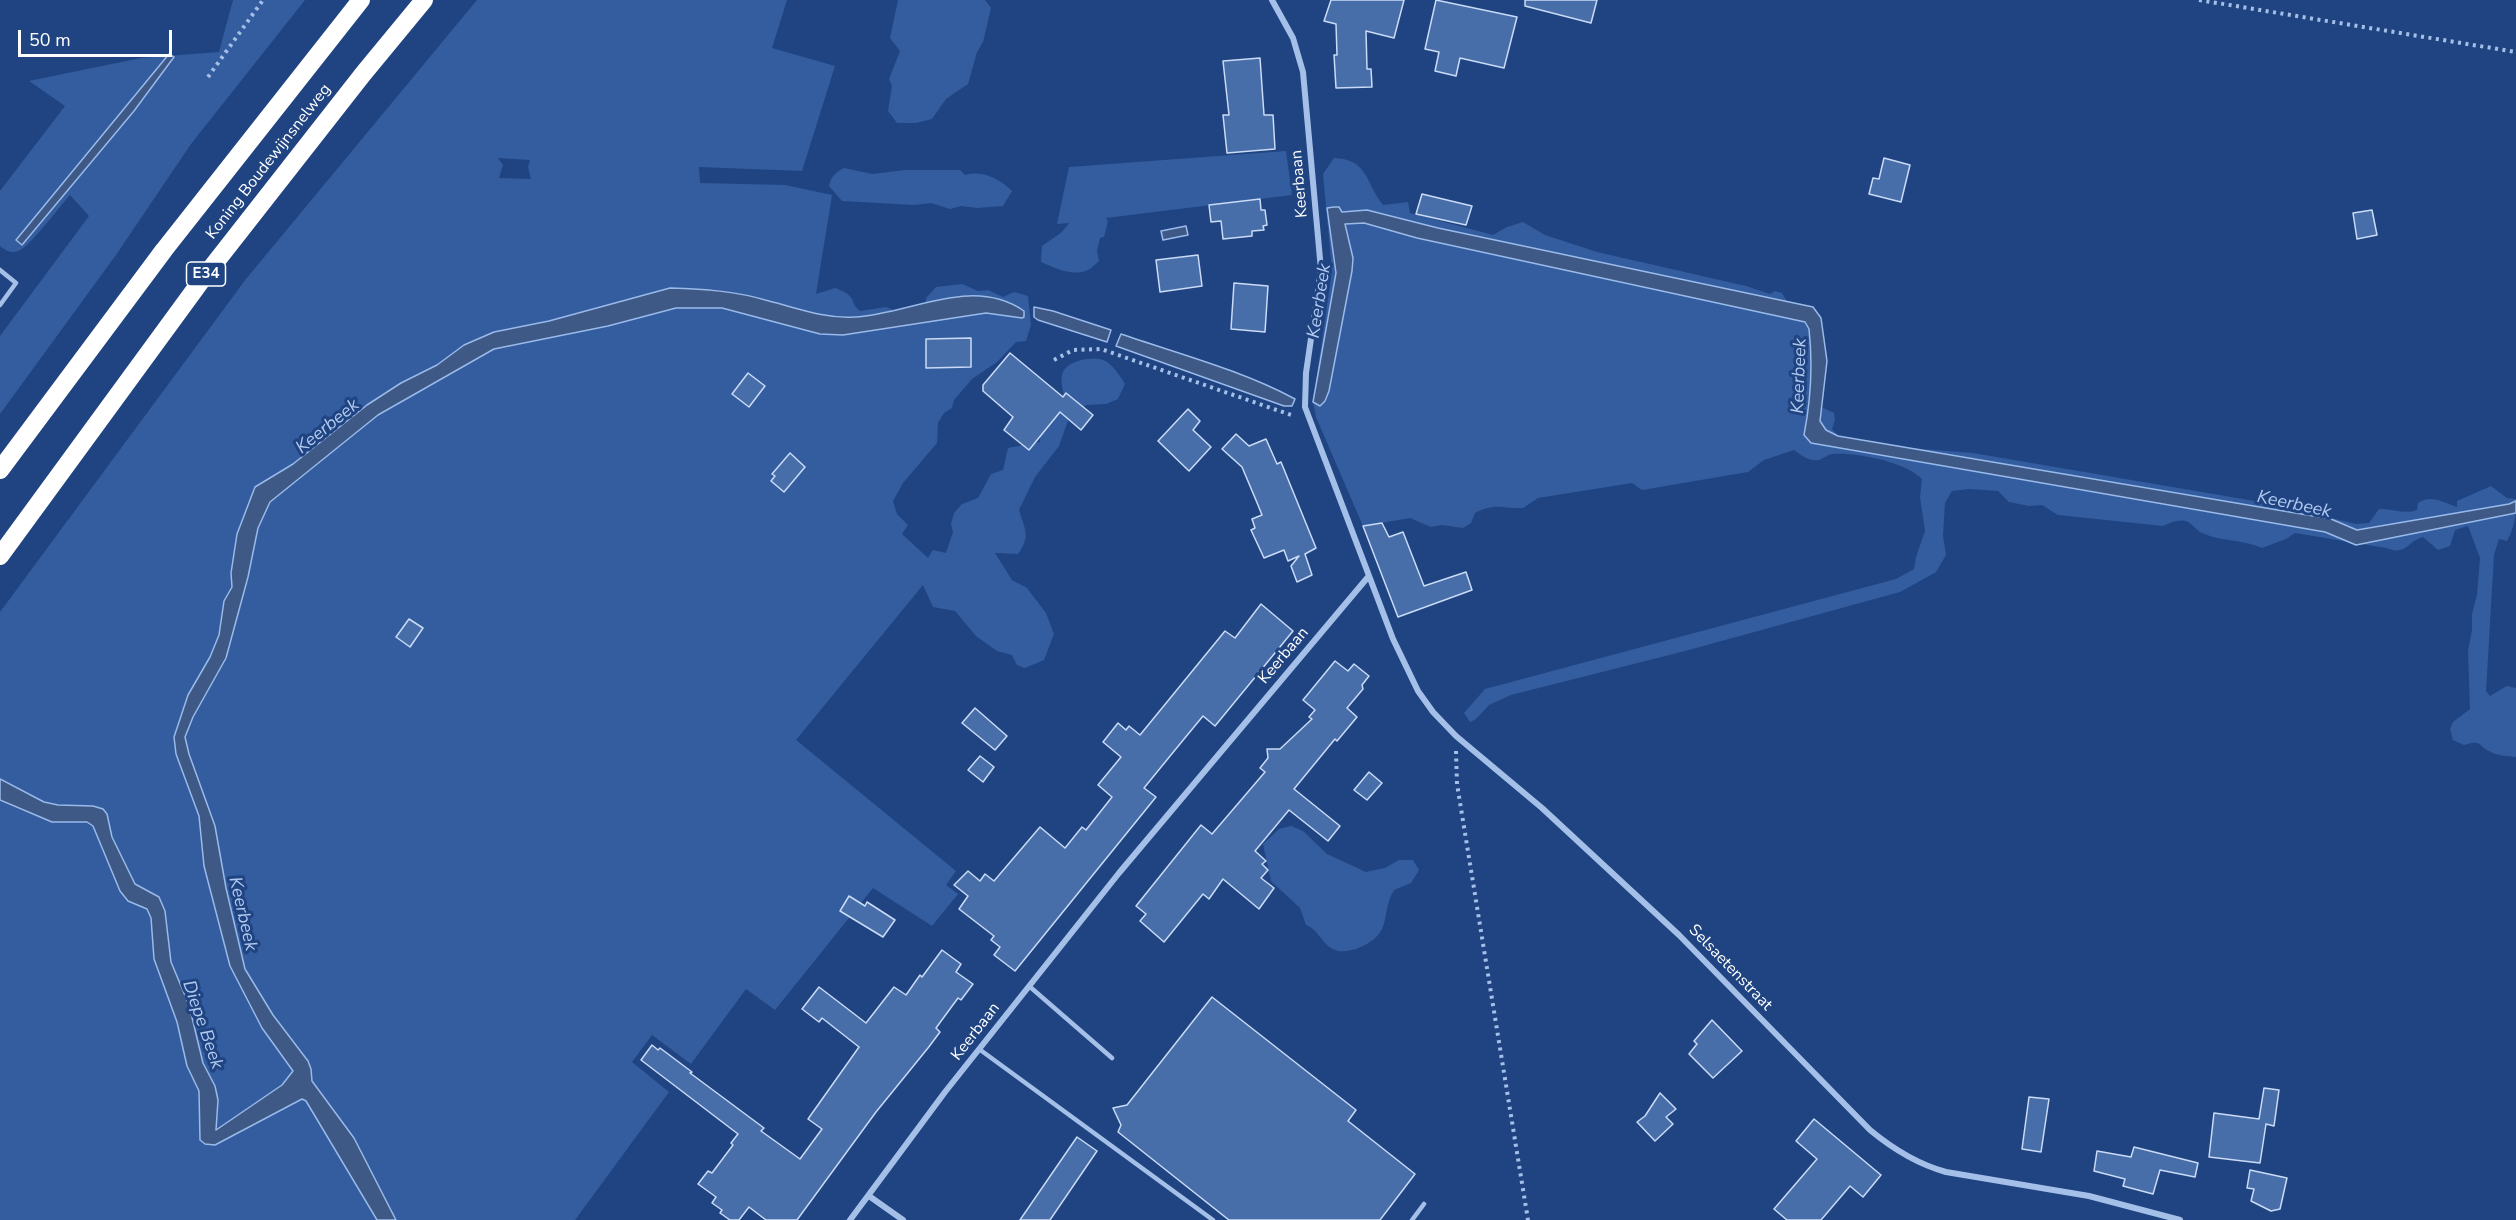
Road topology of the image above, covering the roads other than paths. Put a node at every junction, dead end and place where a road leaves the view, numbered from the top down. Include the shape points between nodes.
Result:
1 (361, 0) edge
2 (424, 0) edge
3 (1272, 0) edge
4 (0, 270) edge
5 (0, 305) edge
6 (0, 470) edge
7 (0, 556) edge
8 (1368, 577) junction
9 (1029, 986) junction
10 (980, 1049) junction
11 (1112, 1058) dead end
12 (869, 1196) junction
13 (1424, 1204) dead end
14 (850, 1220) edge
15 (903, 1220) edge
16 (1213, 1220) edge
17 (1412, 1220) edge
18 (2180, 1220) edge

1 - 6 highway, Koning Boudewijnsnelweg via 164,250
2 - 7 highway, Koning Boudewijnsnelweg / E34 via 204,277
3 - 8 street, Keerbaan via 1293,38 1303,72 1322,270 1305,407
4 - 5 lane via 16,283
8 - 9 street, Keerbaan
8 - 18 street, Selsaetenstraat via 1392,639 1433,712 1455,736 1542,807 1662,919 1888,1145 1930,1168 2078,1194
9 - 10 street, Keerbaan
9 - 11 lane
10 - 12 street, Keerbaan
10 - 16 lane
12 - 14 street, Keerbaan
12 - 15 street
13 - 17 lane

